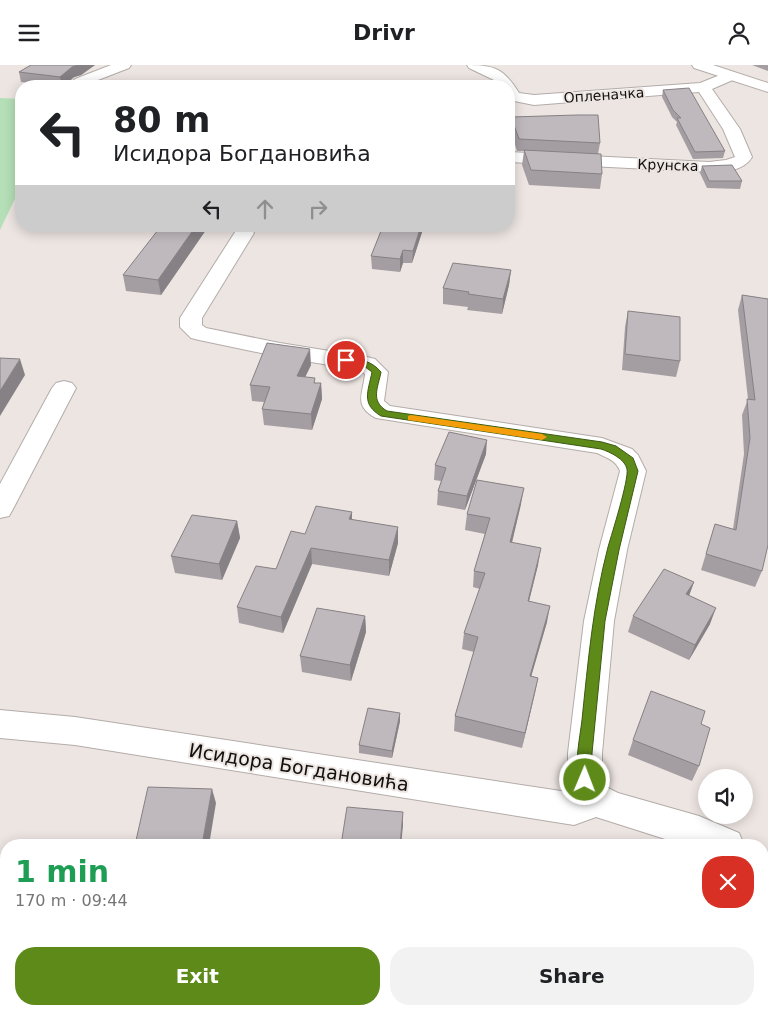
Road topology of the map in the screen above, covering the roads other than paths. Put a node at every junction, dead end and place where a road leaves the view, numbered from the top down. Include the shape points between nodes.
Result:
1 (124, 65) edge
2 (474, 65) edge
3 (699, 65) edge
4 (730, 76) junction
5 (87, 80) edge
6 (503, 80) edge
7 (703, 87) junction
8 (768, 88) edge
9 (515, 97) edge
10 (515, 157) edge
11 (244, 233) dead end
12 (64, 388) dead end
13 (0, 509) edge
14 (0, 724) edge
15 (596, 799) junction
16 (712, 839) edge

1 - 5 street
2 - 6 street, Опленачка
3 - 4 street
4 - 7 street
4 - 8 street
7 - 9 street, Опленачка via 534,100
7 - 10 street, Крунска via 738,139 744,157 735,164 650,165
11 - 15 street via 191,318 191,327 199,333 367,364 377,372 371,395 373,404 384,413 602,446 629,461 633,471 599,621 586,744 585,780
12 - 13 street
14 - 15 street, Исидора Богдановића via 75,731 574,809
15 - 16 street via 610,807

